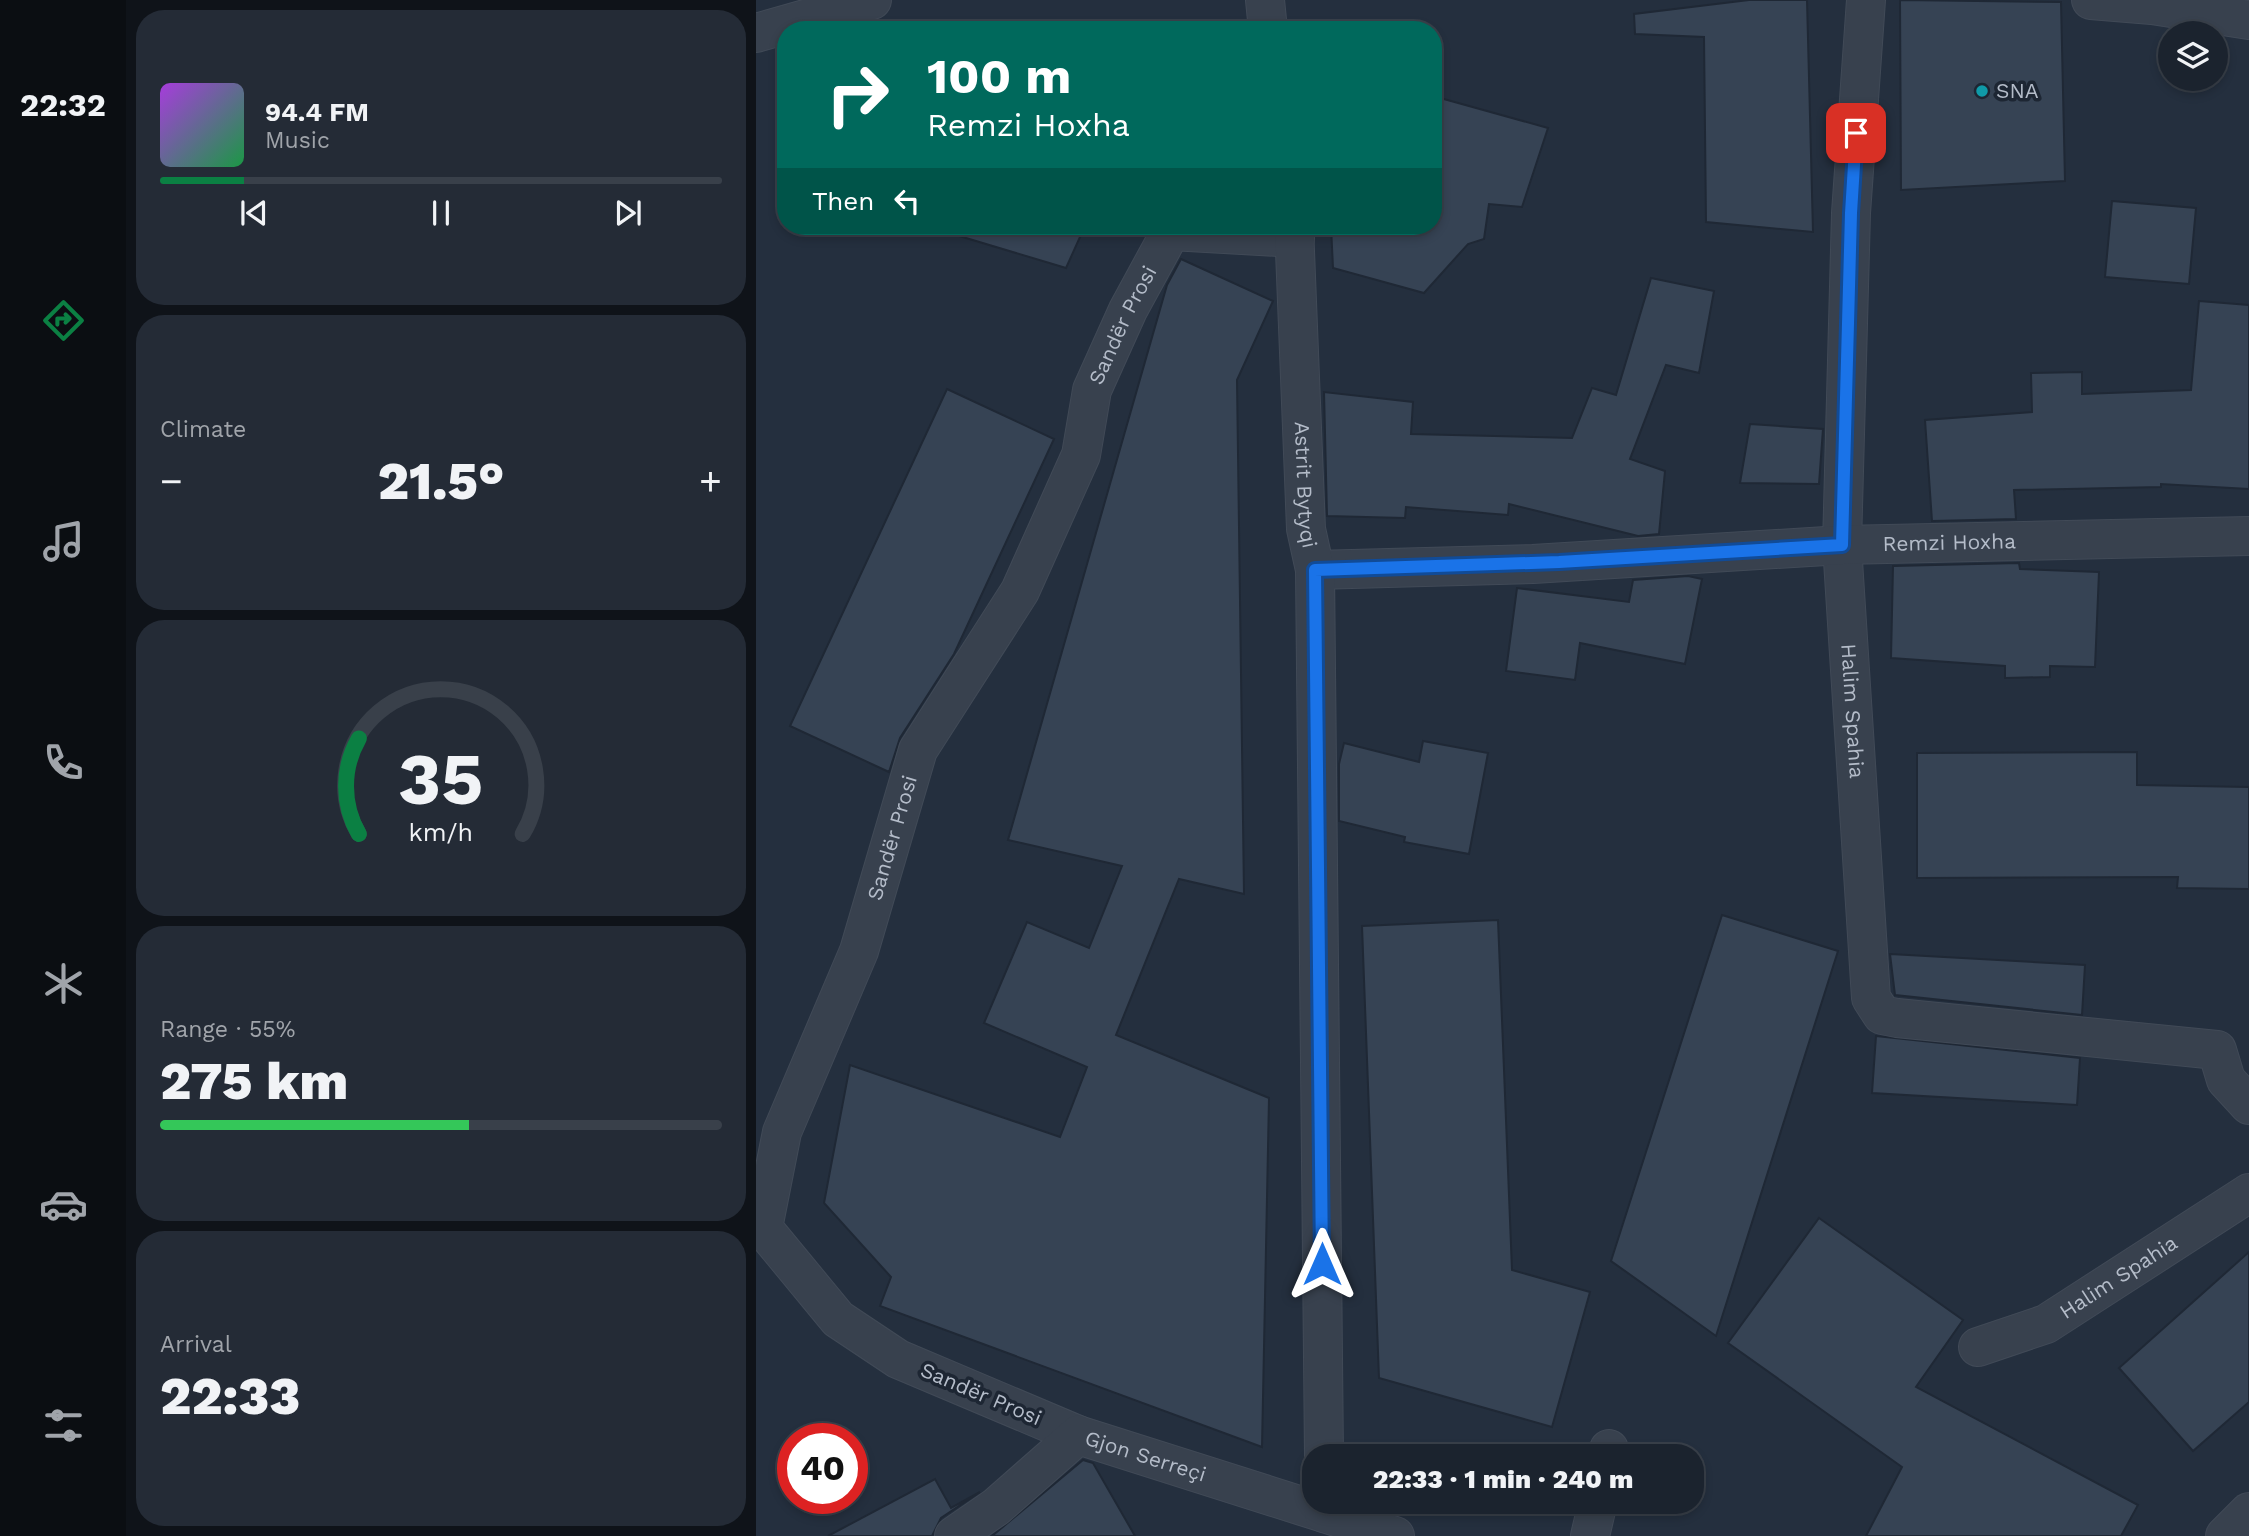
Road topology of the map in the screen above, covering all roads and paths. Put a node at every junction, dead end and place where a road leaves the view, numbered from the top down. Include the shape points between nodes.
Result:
1 (872, 0) edge
2 (1265, 0) edge
3 (1866, 0) edge
4 (2091, 0) edge
5 (2247, 13) edge
6 (798, 21) edge
7 (1267, 21) edge
8 (777, 27) edge
9 (756, 33) edge
10 (1169, 235) edge
11 (1294, 235) edge
12 (2249, 536) edge
13 (1842, 545) junction
14 (1315, 570) junction
15 (2249, 1105) edge
16 (2249, 1193) edge
17 (1978, 1347) dead end
18 (1077, 1435) junction
19 (1324, 1444) edge
20 (1302, 1501) edge
21 (2249, 1512) edge
22 (1341, 1514) edge
23 (1595, 1514) edge
24 (954, 1536) edge
25 (1395, 1536) edge
26 (1590, 1536) edge
27 (2225, 1536) edge

1 - 6 street
2 - 7 street
3 - 13 street, Halim Spahia via 1851,213
4 - 5 street
8 - 9 street
10 - 18 street, Sandër Prosi via 1092,390 1080,455 1020,591 918,750 859,951 782,1132 763,1228 838,1319 898,1359
11 - 14 street, Astrit Bytyqi via 1306,529
12 - 13 street, Remzi Hoxha
13 - 14 street, Remzi Hoxha via 1559,562
13 - 15 street, Halim Spahia via 1871,998 1882,1015 2217,1050 2226,1080
14 - 19 street, Astrit Bytyqi
16 - 17 street, Halim Spahia via 2046,1324
18 - 20 street, Gjon Serreçi
18 - 24 street, Gjon Serreçi via 996,1507
21 - 27 street
22 - 25 street, Gjon Serreçi
23 - 26 street

